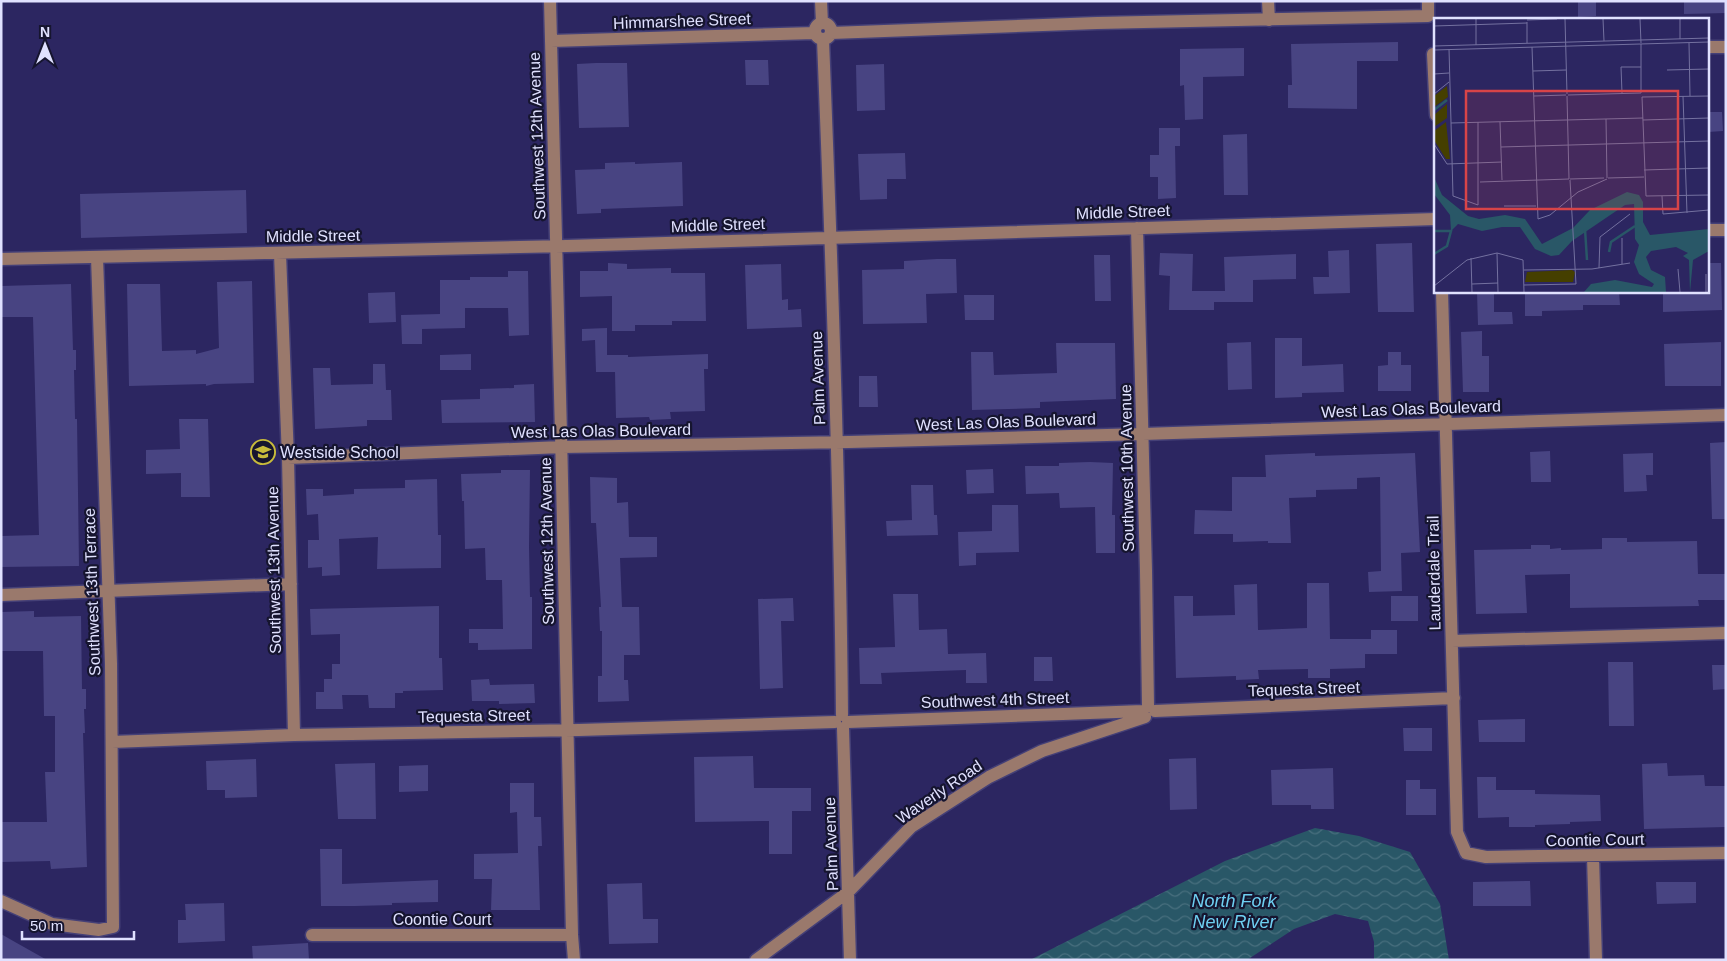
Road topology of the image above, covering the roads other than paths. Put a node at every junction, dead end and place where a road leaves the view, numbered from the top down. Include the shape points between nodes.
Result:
1 (550, 1) edge
2 (821, 1) edge
3 (1268, 1) edge
4 (1428, 1) edge
5 (1269, 20) junction
6 (822, 32) junction
7 (551, 41) junction
8 (1710, 47) edge
9 (1726, 47) edge
10 (1434, 219) edge
11 (1137, 228) junction
12 (1710, 230) edge
13 (1726, 230) edge
14 (831, 238) junction
15 (556, 246) junction
16 (280, 254) junction
17 (97, 256) junction
18 (1, 259) edge
19 (1442, 292) edge
20 (1726, 415) edge
21 (1447, 424) junction
22 (1143, 434) junction
23 (836, 443) junction
24 (562, 447) junction
25 (288, 458) junction
26 (291, 584) junction
27 (108, 591) junction
28 (1, 595) edge
29 (1726, 633) edge
30 (1452, 641) junction
31 (1454, 698) junction
32 (1148, 711) junction
33 (842, 722) junction
34 (568, 730) junction
35 (294, 735) junction
36 (112, 742) junction
37 (1466, 853) joint
38 (1726, 853) edge
39 (1593, 856) junction
40 (848, 892) junction
41 (1, 900) edge
42 (312, 935) dead end
43 (572, 935) junction
44 (574, 960) edge
45 (756, 960) edge
46 (850, 960) edge
47 (1596, 960) edge

1 - 7 street, Southwest 12th Avenue
2 - 6 street, Palm Avenue
3 - 5 street
4 - 5 street, Himmarshee Street via 1428,16
5 - 6 street, Himmarshee Street via 1097,22
6 - 7 street, Himmarshee Street
6 - 14 street, Palm Avenue
7 - 15 street, Southwest 12th Avenue
8 - 9 street
10 - 11 street, Middle Street
11 - 14 street, Middle Street
11 - 22 street, Southwest 10th Avenue
12 - 13 street
14 - 15 street, Middle Street
14 - 23 street, Palm Avenue
15 - 16 street, Middle Street
15 - 24 street, Southwest 12th Avenue
16 - 17 street, Middle Street
16 - 25 street, Southwest 13th Avenue
17 - 18 street, Middle Street
17 - 27 street, Southwest 13th Terrace
19 - 21 street, Lauderdale Trail
20 - 21 street, West Las Olas Boulevard
21 - 22 street, West Las Olas Boulevard
21 - 30 street, Lauderdale Trail
22 - 23 street, West Las Olas Boulevard
22 - 32 street, Southwest 10th Avenue
23 - 24 street, West Las Olas Boulevard
23 - 33 street, Palm Avenue
24 - 25 street, West Las Olas Boulevard
24 - 34 street, Southwest 12th Avenue
25 - 26 street, Southwest 13th Avenue
26 - 27 street
26 - 35 street, Southwest 13th Avenue
27 - 28 street
27 - 36 street, Southwest 13th Terrace
29 - 30 street
30 - 31 street, Lauderdale Trail
31 - 32 street, Tequesta Street
31 - 37 street, Lauderdale Trail via 1457,832
32 - 33 street, Southwest 4th Street
32 - 40 street, Waverly Road via 1042,750 989,777 911,828
33 - 34 street, Tequesta Street
33 - 40 street, Palm Avenue
34 - 35 street, Tequesta Street
34 - 43 street, Southwest 12th Avenue
35 - 36 street, Tequesta Street
36 - 41 street, Southwest 13th Terrace via 114,928 99,930 52,924
37 - 39 street, Coontie Court via 1486,858
38 - 39 street, Coontie Court
39 - 47 street
40 - 45 street, Waverly Road
40 - 46 street, Palm Avenue
42 - 43 street, Coontie Court
43 - 44 street, Southwest 12th Avenue

